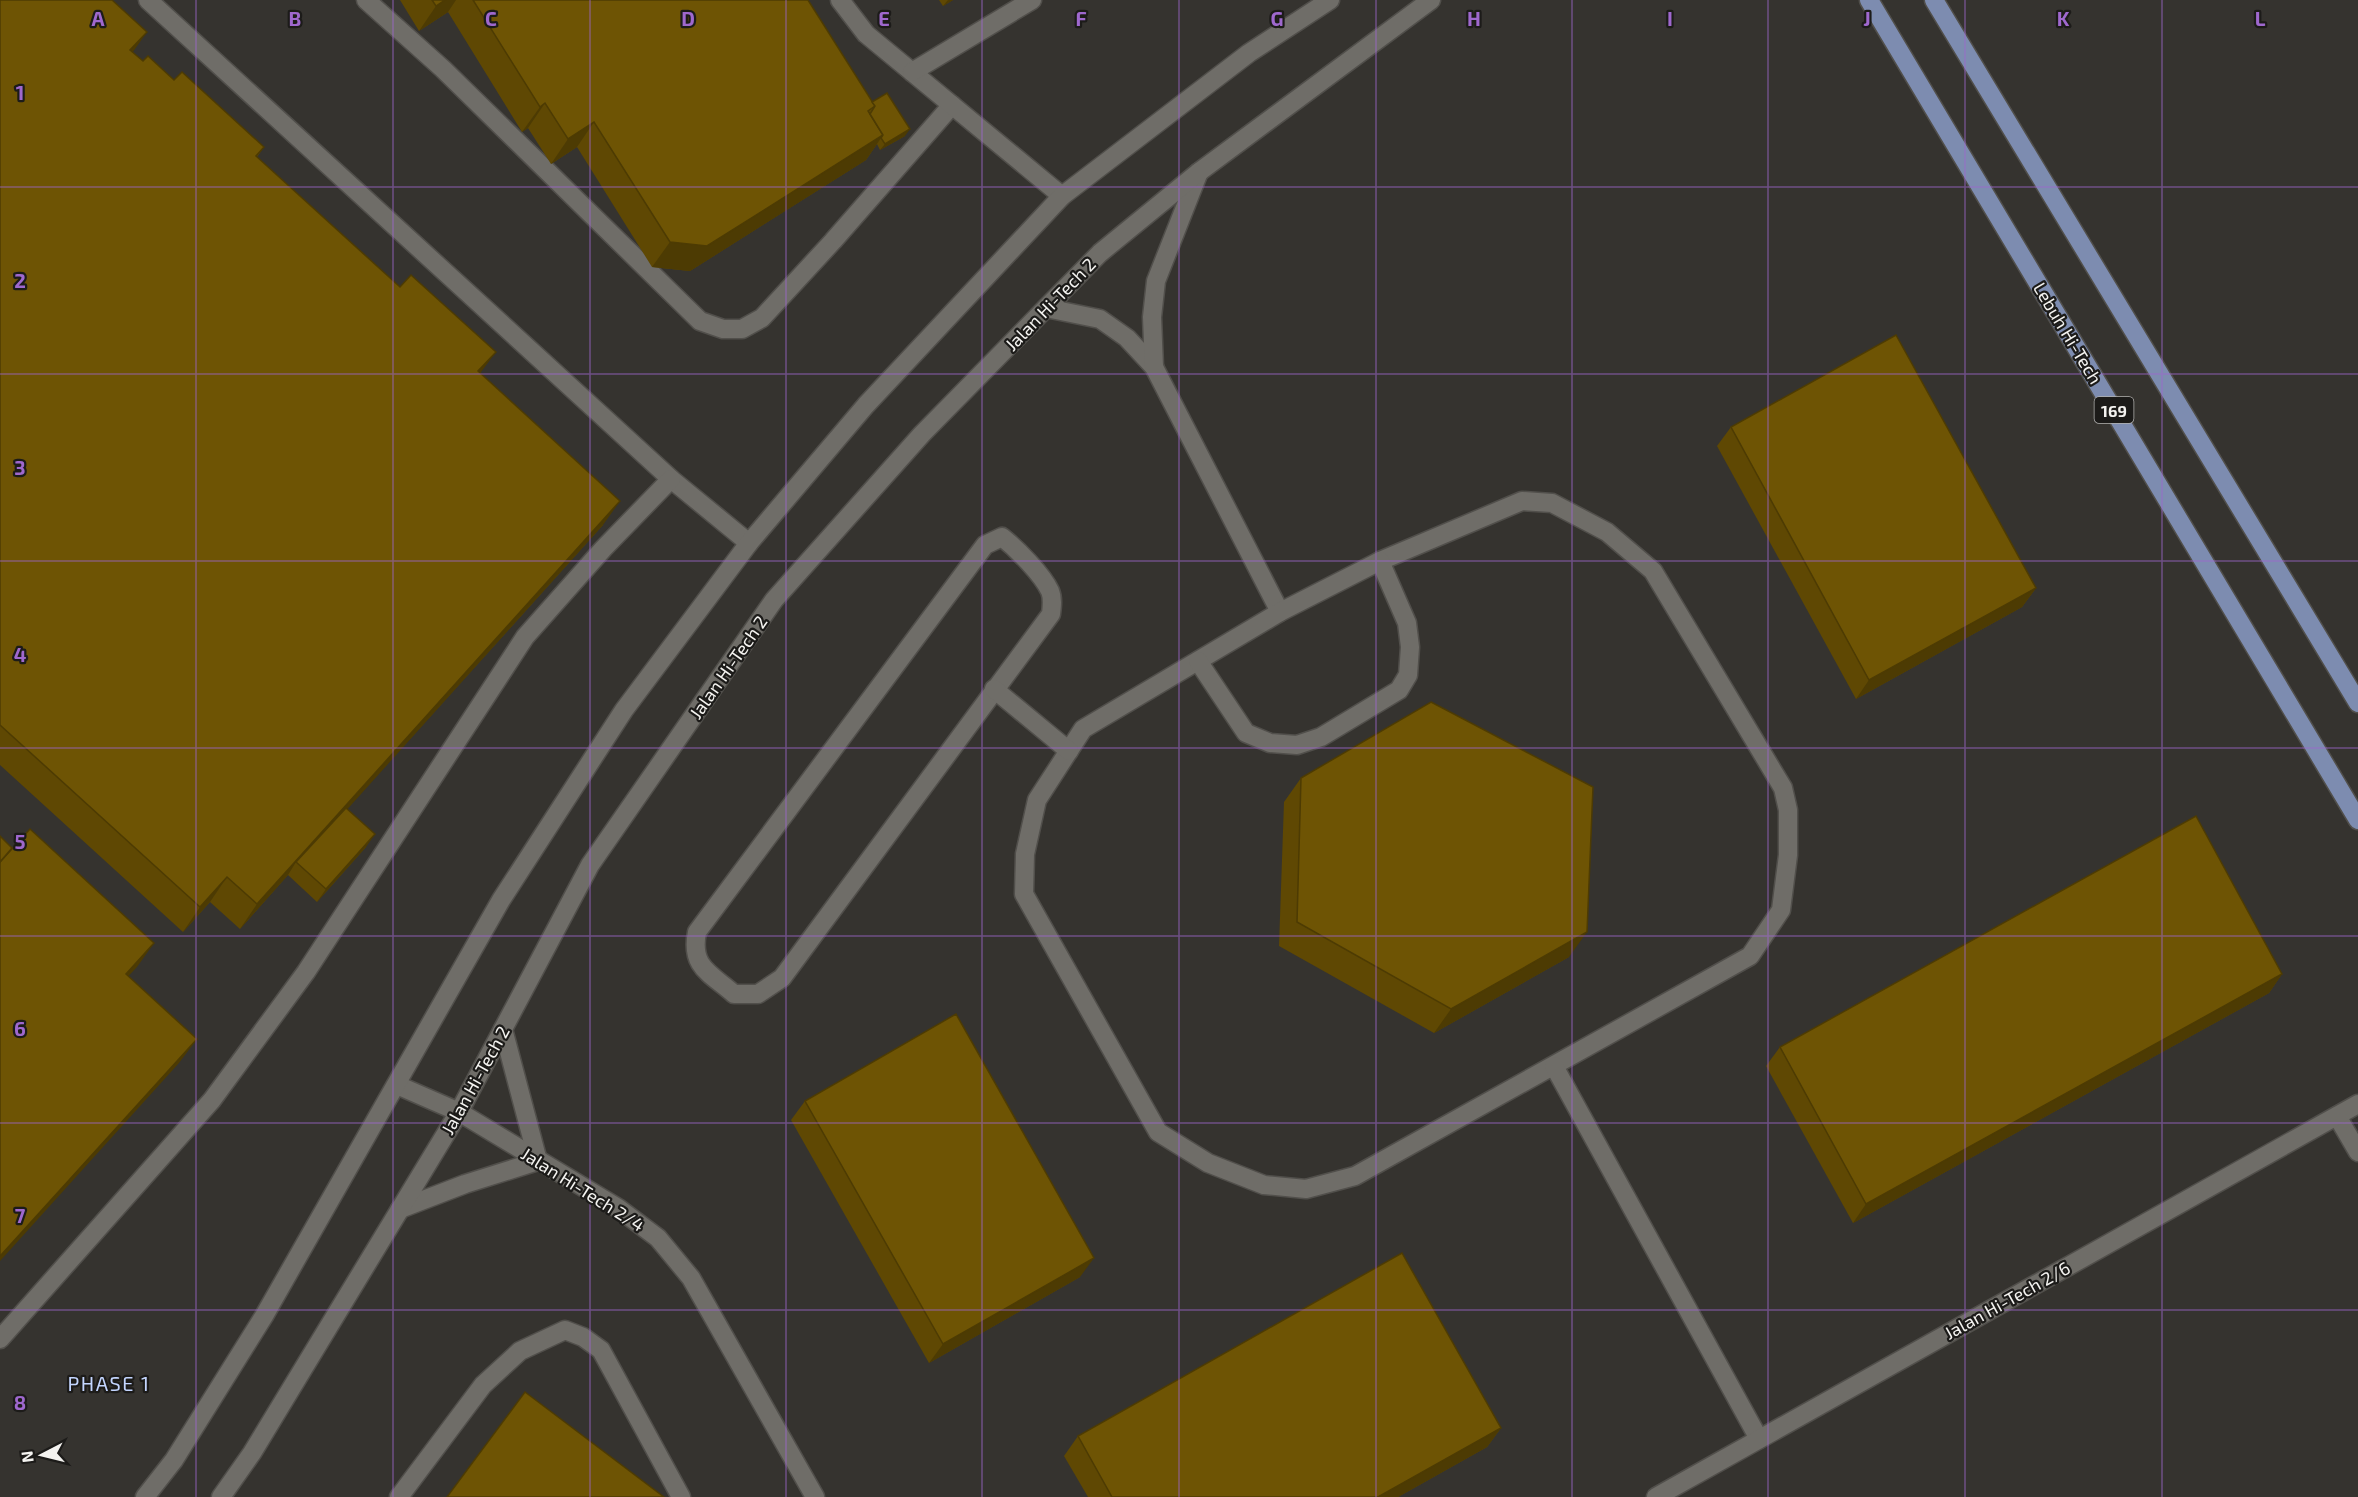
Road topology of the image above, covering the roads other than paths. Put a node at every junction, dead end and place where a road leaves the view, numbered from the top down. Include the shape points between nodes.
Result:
1 (148, 0) edge
2 (366, 0) edge
3 (840, 0) edge
4 (1032, 0) edge
5 (1330, 0) edge
6 (1431, 0) edge
7 (1869, 0) edge
8 (1934, 0) edge
9 (912, 72) junction
10 (952, 105) junction
11 (1199, 172) junction
12 (1062, 196) junction
13 (1046, 308) junction
14 (1154, 367) junction
15 (671, 479) junction
16 (749, 543) junction
17 (1380, 561) junction
18 (1280, 612) junction
19 (1198, 661) junction
20 (994, 689) junction
21 (2358, 703) edge
22 (1069, 751) junction
23 (2358, 820) edge
24 (503, 1029) junction
25 (1554, 1066) junction
26 (397, 1085) junction
27 (2358, 1104) edge
28 (459, 1112) junction
29 (2337, 1116) junction
30 (2358, 1152) edge
31 (538, 1161) junction
32 (400, 1209) junction
33 (0, 1339) edge
34 (1759, 1439) junction
35 (145, 1497) edge
36 (221, 1497) edge
37 (399, 1497) edge
38 (681, 1497) edge
39 (815, 1497) edge
40 (1656, 1497) edge

1 - 15 street
2 - 10 street via 443,69 700,321 723,329 742,329 762,318
3 - 9 street via 866,34
4 - 9 street
5 - 12 street via 1249,53
6 - 11 street, Jalan Hi-Tech 2
7 - 23 main road, Lebuh Hi-Tech / 169
8 - 21 main road
9 - 10 street
10 - 12 street
11 - 13 street, Jalan Hi-Tech 2 via 1100,253
11 - 14 street via 1156,281 1152,317
12 - 16 street via 866,405
13 - 14 street via 1100,319 1127,338
13 - 24 street, Jalan Hi-Tech 2 via 922,434 774,600 590,865
14 - 18 street
15 - 16 street
15 - 33 street via 525,637 306,972 212,1100
16 - 26 street via 604,740 501,900
17 - 18 street
17 - 19 street via 1407,623 1408,675 1399,690 1322,737 1297,745 1270,743 1246,733
17 - 25 street via 1522,501 1552,503 1607,532 1653,571 1783,788 1788,810 1788,855 1781,910 1750,956
18 - 19 street
19 - 22 street via 1083,729
20 - 20 street via 782,978 758,994 734,994 698,962 694,948 697,932 985,545 1002,537 1017,549 1050,590 1053,601 1051,614
20 - 22 street
22 - 25 street via 1037,800 1025,854 1024,894 1158,1132 1208,1163 1264,1185 1306,1189 1355,1176
24 - 28 street, Jalan Hi-Tech 2
24 - 31 street
25 - 34 street
26 - 28 street, Jalan Hi-Tech 2/4
26 - 35 street via 264,1316 174,1460
27 - 29 street, Jalan Hi-Tech 2/6
28 - 31 street, Jalan Hi-Tech 2/4
28 - 32 street, Jalan Hi-Tech 2
29 - 30 street
29 - 34 street, Jalan Hi-Tech 2/6
31 - 32 street
31 - 39 street, Jalan Hi-Tech 2/4 via 618,1208 658,1238 691,1278
32 - 36 street, Jalan Hi-Tech 2 via 252,1453
34 - 40 street, Jalan Hi-Tech 2/6
37 - 38 street via 483,1385 520,1351 565,1330 583,1336 601,1350

